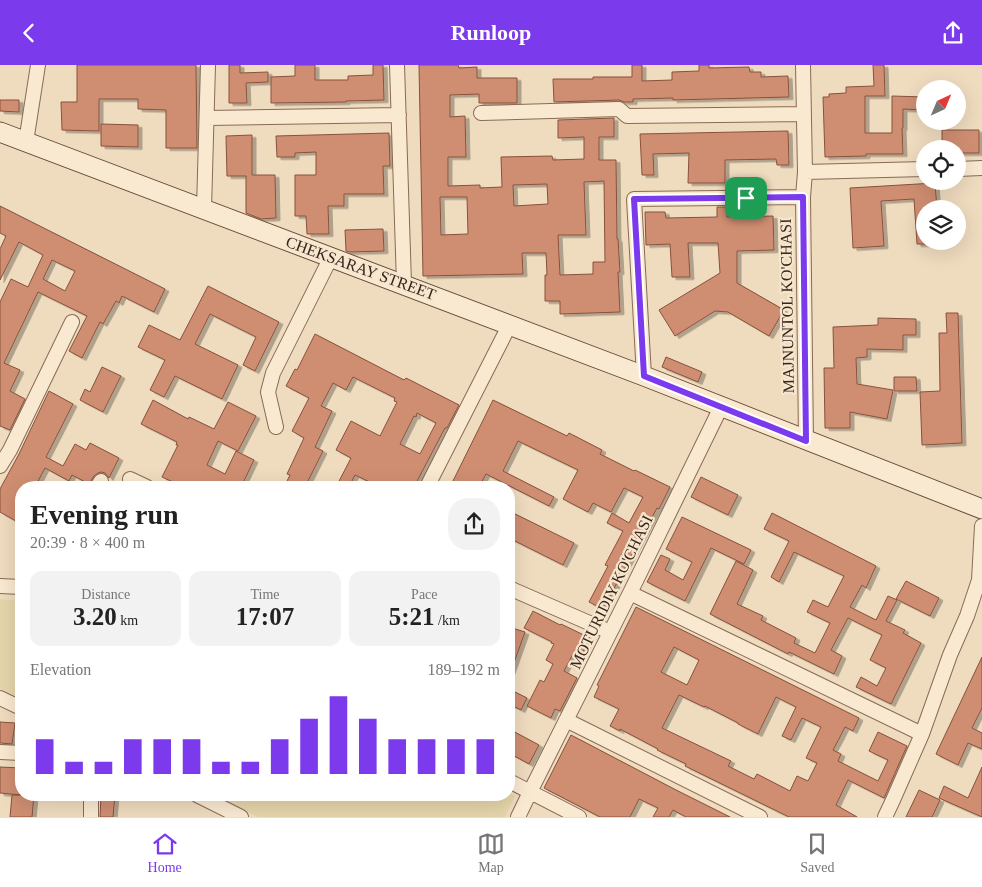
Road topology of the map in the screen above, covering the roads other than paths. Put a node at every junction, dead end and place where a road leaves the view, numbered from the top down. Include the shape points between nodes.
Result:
1 (38, 65) edge
2 (208, 65) edge
3 (397, 65) edge
4 (803, 65) edge
5 (482, 113) dead end
6 (804, 114) junction
7 (398, 115) junction
8 (207, 119) junction
9 (0, 131) edge
10 (26, 141) junction
11 (982, 168) edge
12 (916, 169) edge
13 (966, 169) edge
14 (805, 171) junction
15 (803, 197) junction
16 (204, 209) junction
17 (331, 257) junction
18 (404, 284) junction
19 (72, 322) dead end
20 (510, 324) junction
21 (644, 376) junction
22 (721, 407) junction
23 (276, 427) dead end
24 (806, 441) junction
25 (5, 447) edge
26 (0, 466) edge
27 (130, 479) dead end
28 (134, 481) edge
29 (430, 481) edge
30 (982, 509) edge
31 (982, 526) edge
32 (0, 586) edge
33 (15, 587) edge
34 (515, 591) edge
35 (630, 593) junction
36 (610, 632) junction
37 (0, 697) edge
38 (15, 705) edge
39 (566, 720) junction
40 (922, 734) junction
41 (0, 752) edge
42 (15, 753) edge
43 (515, 784) edge
44 (530, 792) junction
45 (92, 801) edge
46 (209, 801) edge
47 (91, 817) edge
48 (241, 817) edge
49 (518, 817) edge
50 (579, 817) edge
51 (760, 817) edge
52 (885, 817) edge

1 - 10 street
2 - 8 street
3 - 7 street
4 - 6 street, MAJNUNTOL KO'CHASI
5 - 6 street via 619,109 627,116
6 - 14 street, MAJNUNTOL KO'CHASI
7 - 8 street
7 - 18 street
8 - 16 street
9 - 10 street, CHEKSARAY STREET
10 - 16 street, CHEKSARAY STREET
11 - 13 street
12 - 14 street
14 - 15 street, MAJNUNTOL KO'CHASI
15 - 21 street via 634,199
15 - 24 street, MAJNUNTOL KO'CHASI
16 - 17 street, CHEKSARAY STREET
17 - 18 street, CHEKSARAY STREET
17 - 23 street via 273,373 268,392
18 - 20 street, CHEKSARAY STREET
19 - 25 street
20 - 21 street, CHEKSARAY STREET
20 - 29 street
21 - 22 street, CHEKSARAY STREET
22 - 24 street, CHEKSARAY STREET
22 - 35 street, MOTURIDIY KO'CHASI
24 - 30 street, CHEKSARAY STREET
25 - 26 street
27 - 28 street
31 - 40 street via 979,580
32 - 33 street
34 - 36 street
35 - 36 street, MOTURIDIY KO'CHASI
35 - 40 street
36 - 39 street, MOTURIDIY KO'CHASI
37 - 38 street
39 - 44 street, MOTURIDIY KO'CHASI
39 - 51 street
40 - 52 street
41 - 42 street
43 - 44 street
44 - 49 street, MOTURIDIY KO'CHASI
44 - 50 street
45 - 47 street
46 - 48 street

